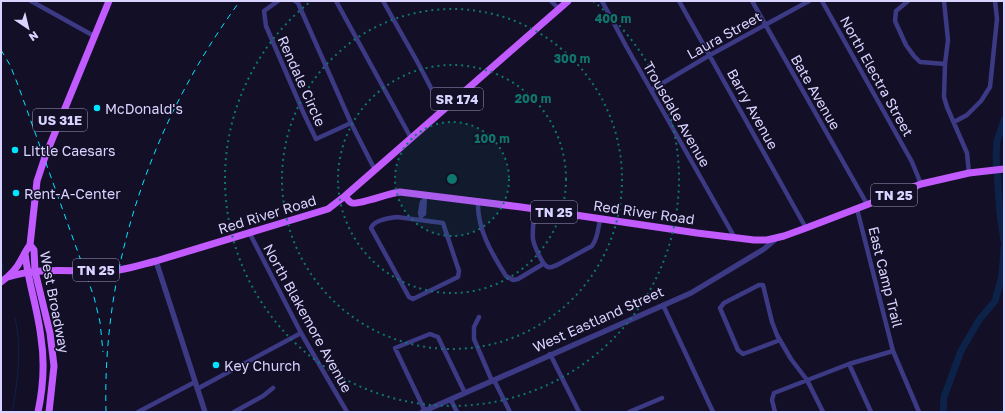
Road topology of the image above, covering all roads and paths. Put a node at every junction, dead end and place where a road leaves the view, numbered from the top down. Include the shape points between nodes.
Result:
1 (31, 1) edge
2 (109, 1) edge
3 (278, 1) edge
4 (295, 1) edge
5 (336, 1) edge
6 (383, 1) edge
7 (550, 1) edge
8 (568, 1) edge
9 (602, 1) edge
10 (679, 1) edge
11 (752, 1) edge
12 (808, 1) edge
13 (822, 1) edge
14 (908, 1) edge
15 (944, 1) edge
16 (995, 1) edge
17 (559, 9) junction
18 (765, 25) junction
19 (94, 36) junction
20 (710, 55) junction
21 (945, 64) junction
22 (651, 90) junction
23 (443, 111) junction
24 (954, 122) junction
25 (351, 123) junction
26 (412, 138) junction
27 (1004, 169) edge
28 (375, 170) junction
29 (970, 173) junction
30 (921, 184) junction
31 (345, 196) junction
32 (424, 197) junction
33 (478, 202) junction
34 (867, 204) junction
35 (857, 208) junction
36 (535, 209) junction
37 (421, 218) junction
38 (600, 219) junction
39 (806, 228) junction
40 (250, 234) junction
41 (777, 237) junction
42 (735, 238) junction
43 (767, 240) joint
44 (28, 248) junction
45 (156, 261) junction
46 (543, 264) junction
47 (35, 271) junction
48 (27, 272) junction
49 (8, 277) junction
50 (1, 282) edge
51 (663, 305) junction
52 (480, 317) dead end
53 (301, 333) junction
54 (780, 340) junction
55 (893, 351) junction
56 (550, 354) junction
57 (53, 361) junction
58 (43, 362) junction
59 (849, 364) junction
60 (493, 380) junction
61 (807, 380) junction
62 (195, 382) junction
63 (273, 388) dead end
64 (197, 389) junction
65 (465, 393) junction
66 (662, 398) dead end
67 (451, 400) junction
68 (640, 410) edge
69 (424, 411) edge
70 (38, 412) edge
71 (49, 412) edge
72 (138, 412) edge
73 (205, 412) edge
74 (234, 412) edge
75 (347, 412) edge
76 (457, 412) edge
77 (510, 412) edge
78 (579, 412) edge
79 (628, 412) edge
80 (713, 412) edge
81 (775, 412) edge
82 (823, 412) edge
83 (871, 412) edge
84 (919, 412) edge

1 - 19 street
2 - 19 main road, US 31E
3 - 25 street, Rendale Circle via 264,11 266,26 316,139
4 - 25 street, Rendale Circle
5 - 26 street
6 - 23 street
7 - 17 street
8 - 17 main road, SR 174
9 - 22 street, Trousdale Avenue
10 - 20 street, Barry Avenue
11 - 18 street, Bate Avenue
12 - 18 street, Laura Street
13 - 30 street, North Electra Street via 912,162
14 - 21 street via 896,11 895,21 906,45 920,62
15 - 21 street via 948,40
16 - 24 street via 997,19 990,87 967,115
17 - 23 main road, SR 174
18 - 20 street, Laura Street
18 - 34 street, Bate Avenue
19 - 44 main road, US 31E via 38,175
20 - 22 street, Laura Street
20 - 39 street, Barry Avenue
21 - 24 street via 944,97
22 - 42 street, Trousdale Avenue
23 - 26 main road, SR 174
24 - 29 street via 967,153
25 - 28 street, Rendale Circle
26 - 28 main road, SR 174
27 - 29 main road, TN 25
28 - 31 main road, SR 174
29 - 30 main road, TN 25
30 - 34 main road, TN 25
31 - 32 main road, Red River Road / TN 25 via 351,202 357,203 400,192
31 - 40 main road, Red River Road / TN 25 via 322,212
32 - 33 main road, Red River Road / TN 25
32 - 37 street
33 - 36 main road, Red River Road / TN 25
33 - 46 street via 478,216 484,233 506,276 513,280 518,279
34 - 35 main road, TN 25
35 - 39 main road, TN 25
35 - 55 street, East Camp Trail
36 - 38 main road, Red River Road / TN 25
36 - 46 street via 533,239
37 - 37 street via 443,223 459,275 455,280 413,298 409,296 371,228 373,224 389,218
38 - 42 main road, Red River Road / TN 25
38 - 46 street via 592,246 551,268
39 - 41 main road, West Eastland Street / TN 25
40 - 45 main road, Red River Road / TN 25
40 - 53 street, North Blakemore Avenue
41 - 43 main road, West Eastland Street / TN 25
41 - 51 street, West Eastland Street via 764,249 702,287
42 - 43 main road, Red River Road / TN 25
44 - 47 main road, West Broadway / US 31E via 34,250
44 - 48 main road, West Broadway / US 31E
44 - 49 main road
45 - 47 main road, Red River Road / TN 25 via 119,270
45 - 62 street
47 - 48 main road, Red River Road / TN 25
47 - 57 main road, West Broadway / US 31E via 50,333
48 - 49 main road, Red River Road / TN 25
48 - 58 main road, US 31E via 41,337
49 - 50 main road, TN 25
51 - 56 street, West Eastland Street
51 - 80 street
52 - 60 street via 474,327 474,339
53 - 64 street
53 - 75 street, North Blakemore Avenue
54 - 54 street via 772,322 763,285 720,308 738,350 743,354
54 - 61 street via 791,360
55 - 59 street
55 - 84 street, East Camp Trail
56 - 60 street, West Eastland Street
56 - 78 street
57 - 58 main road
57 - 71 main road, West Broadway / US 31E
58 - 70 main road, US 31E via 43,385
59 - 61 street
59 - 83 street
60 - 65 street, West Eastland Street
60 - 77 street
61 - 81 street via 774,393 772,400
61 - 82 street
62 - 64 street
62 - 72 street
63 - 74 street
64 - 73 street
65 - 67 street, West Eastland Street
65 - 69 street via 438,337 430,334 395,348
66 - 68 street
67 - 69 street, West Eastland Street
67 - 76 street
68 - 79 street

